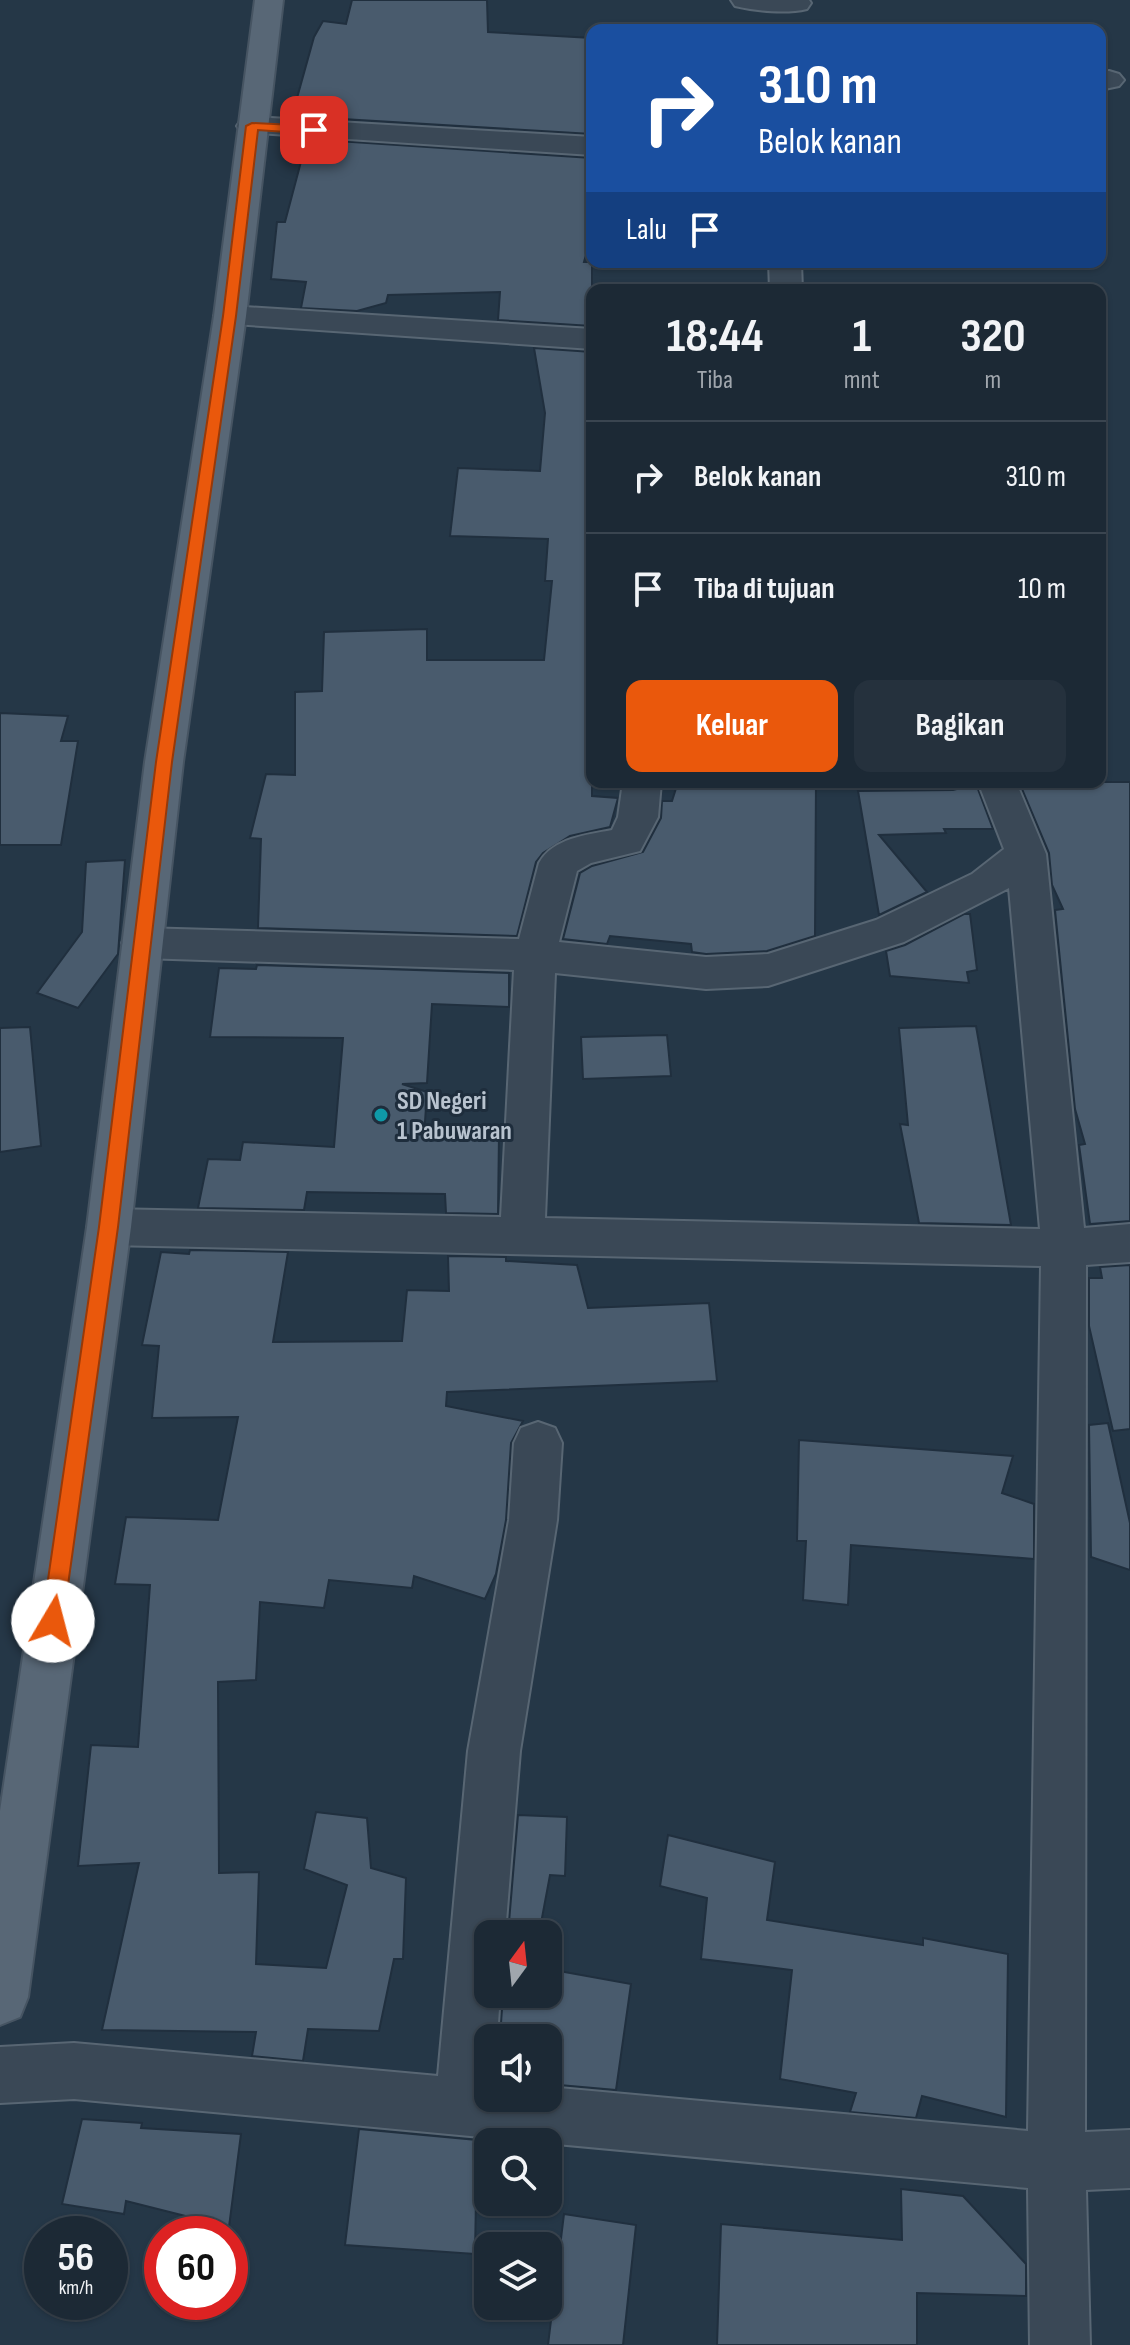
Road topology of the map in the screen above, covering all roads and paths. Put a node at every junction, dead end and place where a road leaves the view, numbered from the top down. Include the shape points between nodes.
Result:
1 (269, 0) edge
2 (745, 0) edge
3 (795, 11) edge
4 (252, 126) junction
5 (586, 146) edge
6 (230, 316) junction
7 (586, 339) edge
8 (641, 788) edge
9 (999, 788) edge
10 (1026, 854) junction
11 (142, 943) junction
12 (535, 955) junction
13 (109, 1227) junction
14 (522, 1235) junction
15 (1130, 1243) edge
16 (1064, 1248) junction
17 (538, 1443) dead end
18 (0, 1997) edge
19 (0, 2075) edge
20 (463, 2108) junction
21 (1130, 2159) edge
22 (1056, 2162) junction
23 (1060, 2345) edge

1 - 4 main road
2 - 3 street
4 - 5 street
4 - 6 main road
6 - 7 street
6 - 11 main road
8 - 12 street via 638,817 626,841 580,851 559,863
9 - 10 street
10 - 12 street via 986,884 890,931 768,970 690,972
10 - 16 street
11 - 12 street
11 - 13 main road
12 - 14 street
13 - 14 street
13 - 18 main road
14 - 16 street
15 - 16 street
16 - 22 street
17 - 20 street via 533,1520 494,1751
19 - 20 street via 74,2071
20 - 22 street
21 - 22 street
22 - 23 street

